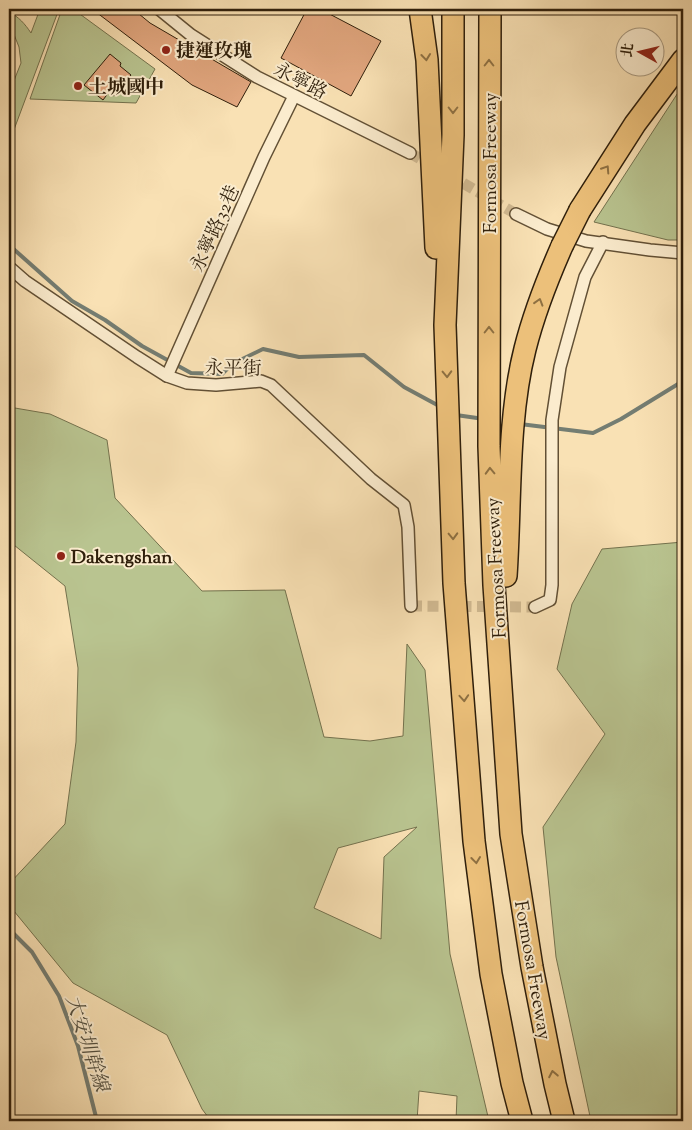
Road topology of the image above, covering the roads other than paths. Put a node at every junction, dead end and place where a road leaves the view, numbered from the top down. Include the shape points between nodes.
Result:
1 (159, 9) edge
2 (420, 9) edge
3 (453, 9) edge
4 (490, 9) edge
5 (683, 60) edge
6 (294, 96) junction
7 (410, 153) tunnel mouth
8 (516, 214) tunnel mouth
9 (603, 242) junction
10 (683, 253) edge
11 (9, 267) edge
12 (445, 325) junction
13 (167, 376) junction
14 (411, 606) dead end
15 (535, 607) tunnel mouth
16 (511, 834) junction
17 (522, 1121) edge
18 (564, 1121) edge

1 - 6 street, 永寧路 via 191,35
2 -> 12 highway via 427,60 437,264
3 -> 12 highway, Formosa Freeway via 453,135
16 -> 4 highway, Formosa Freeway via 494,585 489,419
16 -> 5 highway, bridge via 506,585 514,423 525,350 541,295 580,210 635,124
6 - 7 street, 永寧路
6 - 13 street, 永寧路32巷
8 - 9 street via 548,228
9 - 10 street
9 - 15 street via 585,277 560,367 552,420 552,585 550,600
11 - 13 street, 永平街
12 -> 17 highway, Formosa Freeway via 454,583 474,841 491,974
13 - 14 street, 永平街 via 207,385 260,381 271,385 371,479 404,505
18 -> 16 highway, Formosa Freeway via 532,967

